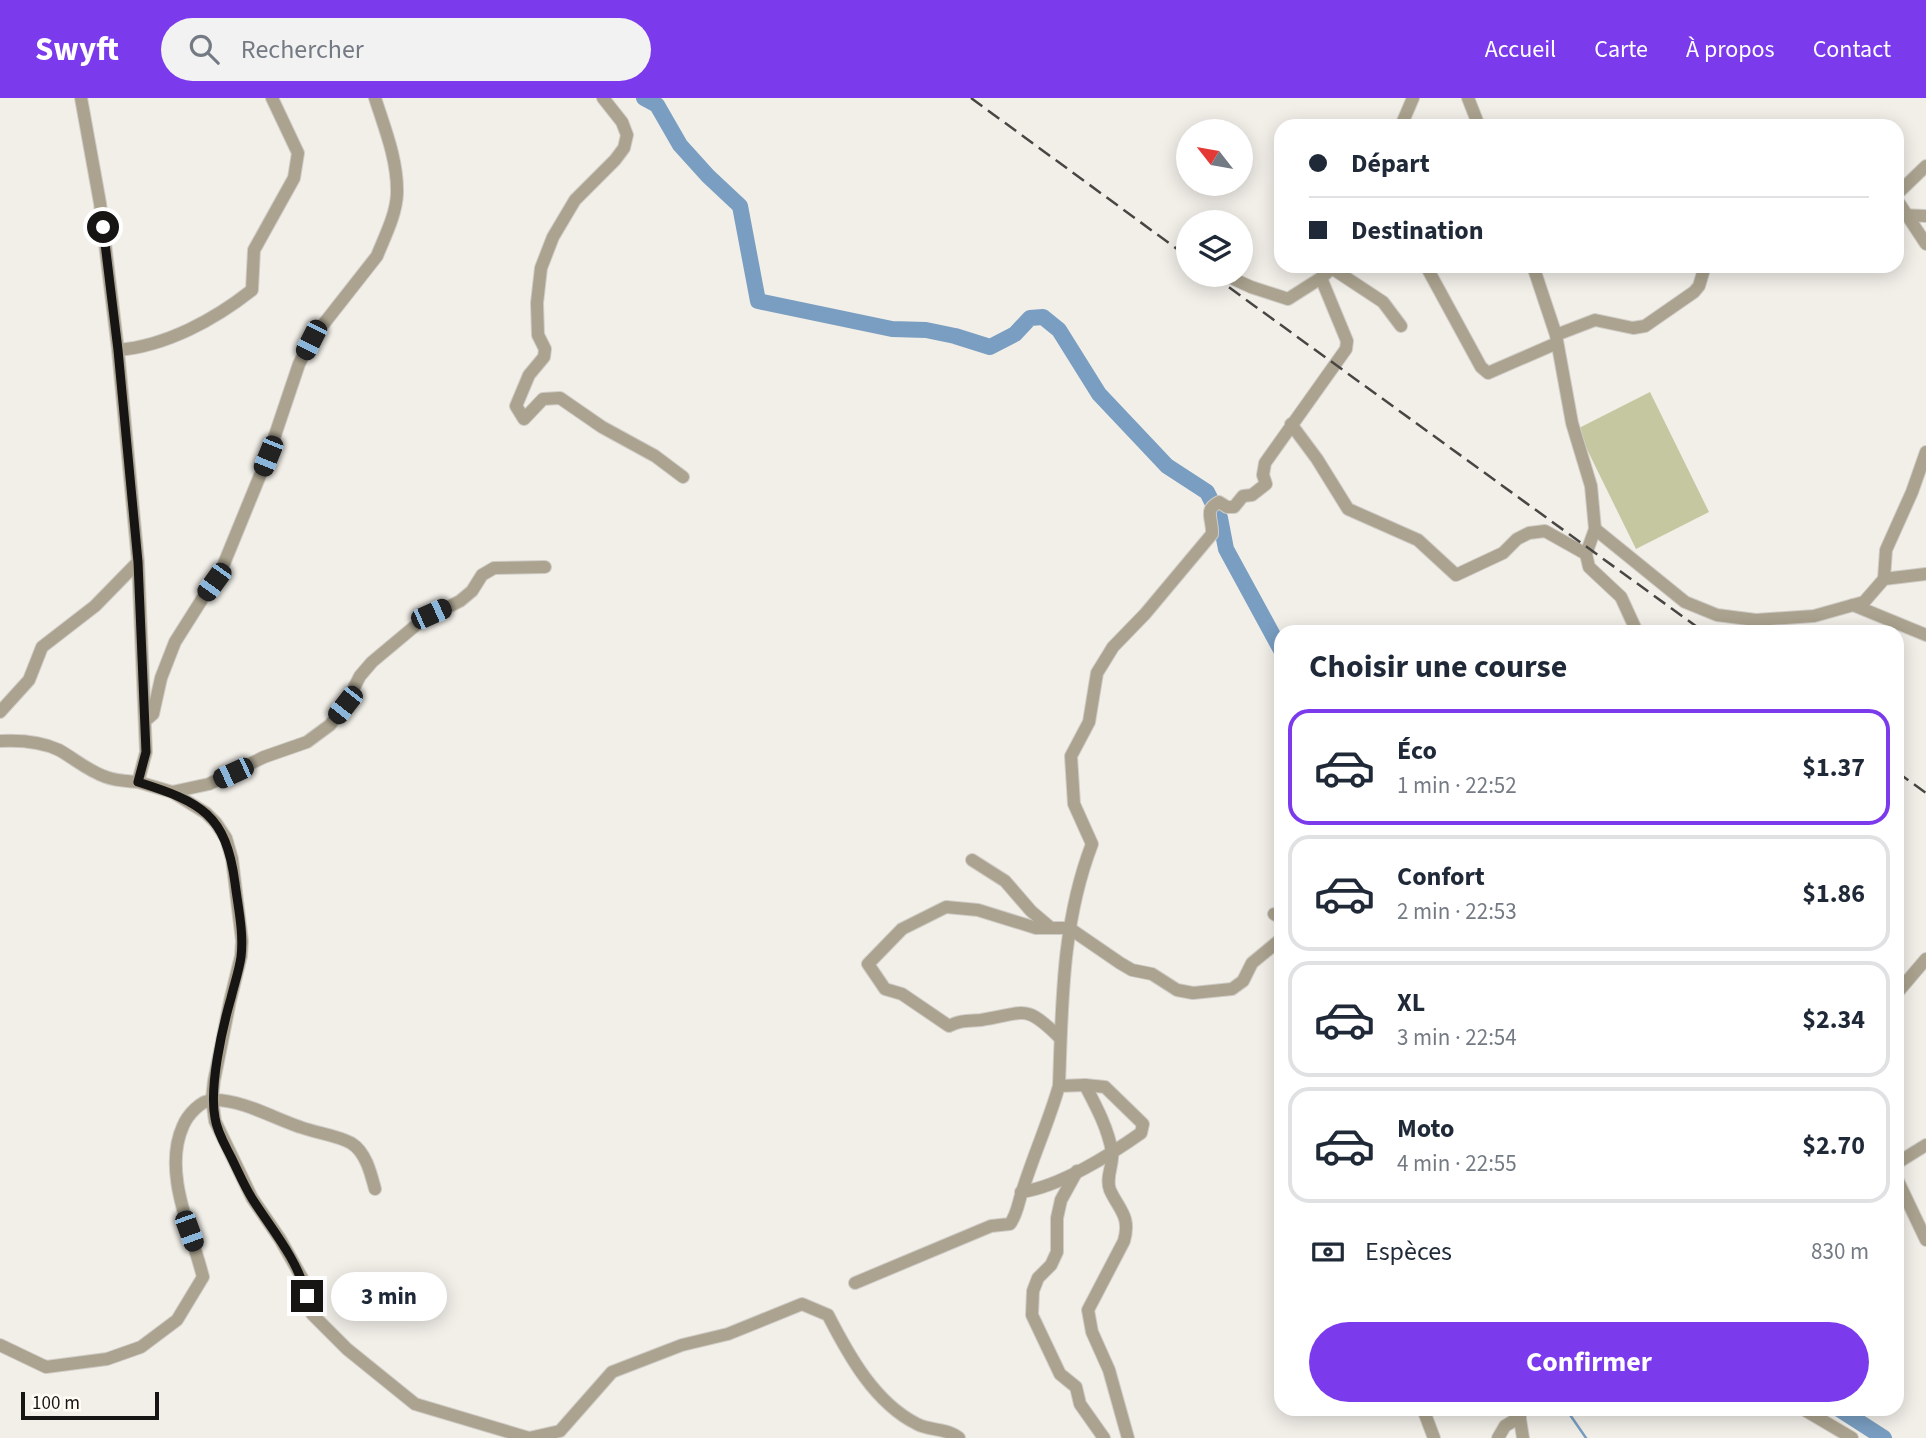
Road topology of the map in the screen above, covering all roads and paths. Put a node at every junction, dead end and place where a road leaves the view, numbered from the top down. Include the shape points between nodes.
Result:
1 (81, 98) edge
2 (272, 98) edge
3 (375, 98) edge
4 (603, 98) edge
5 (1413, 98) edge
6 (1468, 98) edge
7 (1404, 119) edge
8 (1476, 119) edge
9 (1926, 166) edge
10 (1904, 187) edge
11 (1904, 215) edge
12 (1926, 216) edge
13 (1904, 218) edge
14 (1926, 244) edge
15 (1326, 273) edge
16 (1342, 273) edge
17 (1430, 273) edge
18 (1535, 273) edge
19 (1703, 273) edge
20 (1321, 278) junction
21 (1251, 287) edge
22 (1401, 326) dead end
23 (1556, 339) junction
24 (118, 350) junction
25 (1291, 424) junction
26 (1926, 452) edge
27 (682, 477) dead end
28 (1595, 529) junction
29 (1586, 554) junction
30 (138, 562) junction
31 (545, 566) dead end
32 (1926, 574) edge
33 (1884, 579) junction
34 (1853, 605) junction
35 (1634, 625) edge
36 (1902, 625) edge
37 (1904, 626) edge
38 (1926, 635) edge
39 (2, 707) edge
40 (145, 721) junction
41 (0, 741) edge
42 (138, 782) junction
43 (172, 792) junction
44 (972, 860) dead end
45 (1051, 928) junction
46 (1069, 928) junction
47 (1274, 945) edge
48 (1926, 959) edge
49 (1904, 985) edge
50 (1060, 1038) junction
51 (1085, 1085) junction
52 (1059, 1086) junction
53 (212, 1099) junction
54 (1926, 1145) edge
55 (1112, 1153) junction
56 (1904, 1159) edge
57 (1077, 1170) junction
58 (375, 1189) dead end
59 (1021, 1192) junction
60 (1904, 1194) edge
61 (1926, 1240) edge
62 (855, 1283) dead end
63 (0, 1345) edge
64 (1426, 1416) edge
65 (1516, 1416) edge
66 (1519, 1416) edge
67 (1815, 1416) edge
68 (958, 1438) edge
69 (1104, 1438) edge
70 (1128, 1438) edge
71 (1434, 1438) edge
72 (1498, 1438) edge
73 (1523, 1438) edge
74 (1852, 1438) edge

1 - 24 street via 100,203
2 - 24 street via 298,153 294,178 254,250 252,290 224,312 169,338 142,348
3 - 40 street via 394,166 394,212 377,256 311,340 299,364 223,566 175,642 160,678 153,714
4 - 27 street via 622,122 627,135 624,148 587,185 553,237 541,268 537,303 544,357 528,375 516,406 524,419 544,399 560,398
5 - 7 street
6 - 8 street
9 - 10 street
11 - 12 street
13 - 14 street
15 - 20 street
16 - 22 street via 1384,302
17 - 23 street via 1488,373
18 - 23 street
19 - 23 street via 1694,292 1644,326 1595,320
20 - 21 street via 1288,299
20 - 25 street via 1347,341 1346,349
23 - 28 street via 1572,423 1591,486
24 - 30 street
25 - 29 street via 1348,509 1418,540 1457,575 1503,553 1529,533 1545,531
25 - 46 street via 1265,463 1266,484 1243,496 1234,507 1214,504 1209,510 1212,534 1113,647 1097,673 1089,722 1070,756 1074,804 1092,844
26 - 33 street via 1886,550
28 - 29 street
28 - 34 street via 1685,601 1717,615 1756,620 1814,616
29 - 35 street via 1589,568 1621,597
30 - 39 street via 96,606 42,647 29,680
30 - 40 street
31 - 43 street via 494,568 482,575 460,601 421,621 372,662 330,725 307,742 264,757 209,785
32 - 33 street
33 - 34 street via 1864,602
34 - 36 street
37 - 38 street
40 - 42 street via 146,752
41 - 42 street via 43,744 109,779
42 - 43 street
43 - 53 street via 216,822 232,859 241,956
44 - 45 street via 1005,881
45 - 46 street
45 - 50 street via 946,907 902,929 868,964 885,989 902,994 949,1026 1021,1011 1033,1015
46 - 47 street via 1132,970 1192,993 1238,986 1252,962
46 - 50 street
48 - 49 street
50 - 52 street
51 - 52 street
51 - 55 street via 1100,1112
51 - 55 street via 1105,1087 1143,1124 1141,1133
52 - 59 street
53 - 58 street via 257,1109 352,1143 368,1163
53 - 63 street via 201,1103 183,1125 177,1149 182,1212 203,1277 177,1320 141,1347 71,1365 46,1367
53 - 68 street via 226,1147 302,1278 312,1314 415,1404 528,1438 560,1431 612,1372 802,1304 828,1315 844,1346 887,1404 919,1426
54 - 56 street
55 - 57 street
55 - 70 street via 1109,1188 1125,1216 1127,1230 1088,1310
57 - 59 street via 1037,1190
57 - 69 street via 1059,1209 1057,1252 1033,1291 1032,1315 1060,1374 1076,1387 1080,1404
59 - 62 street via 1010,1224 991,1226
60 - 61 street
64 - 71 street
65 - 72 street
66 - 73 street
67 - 74 street

